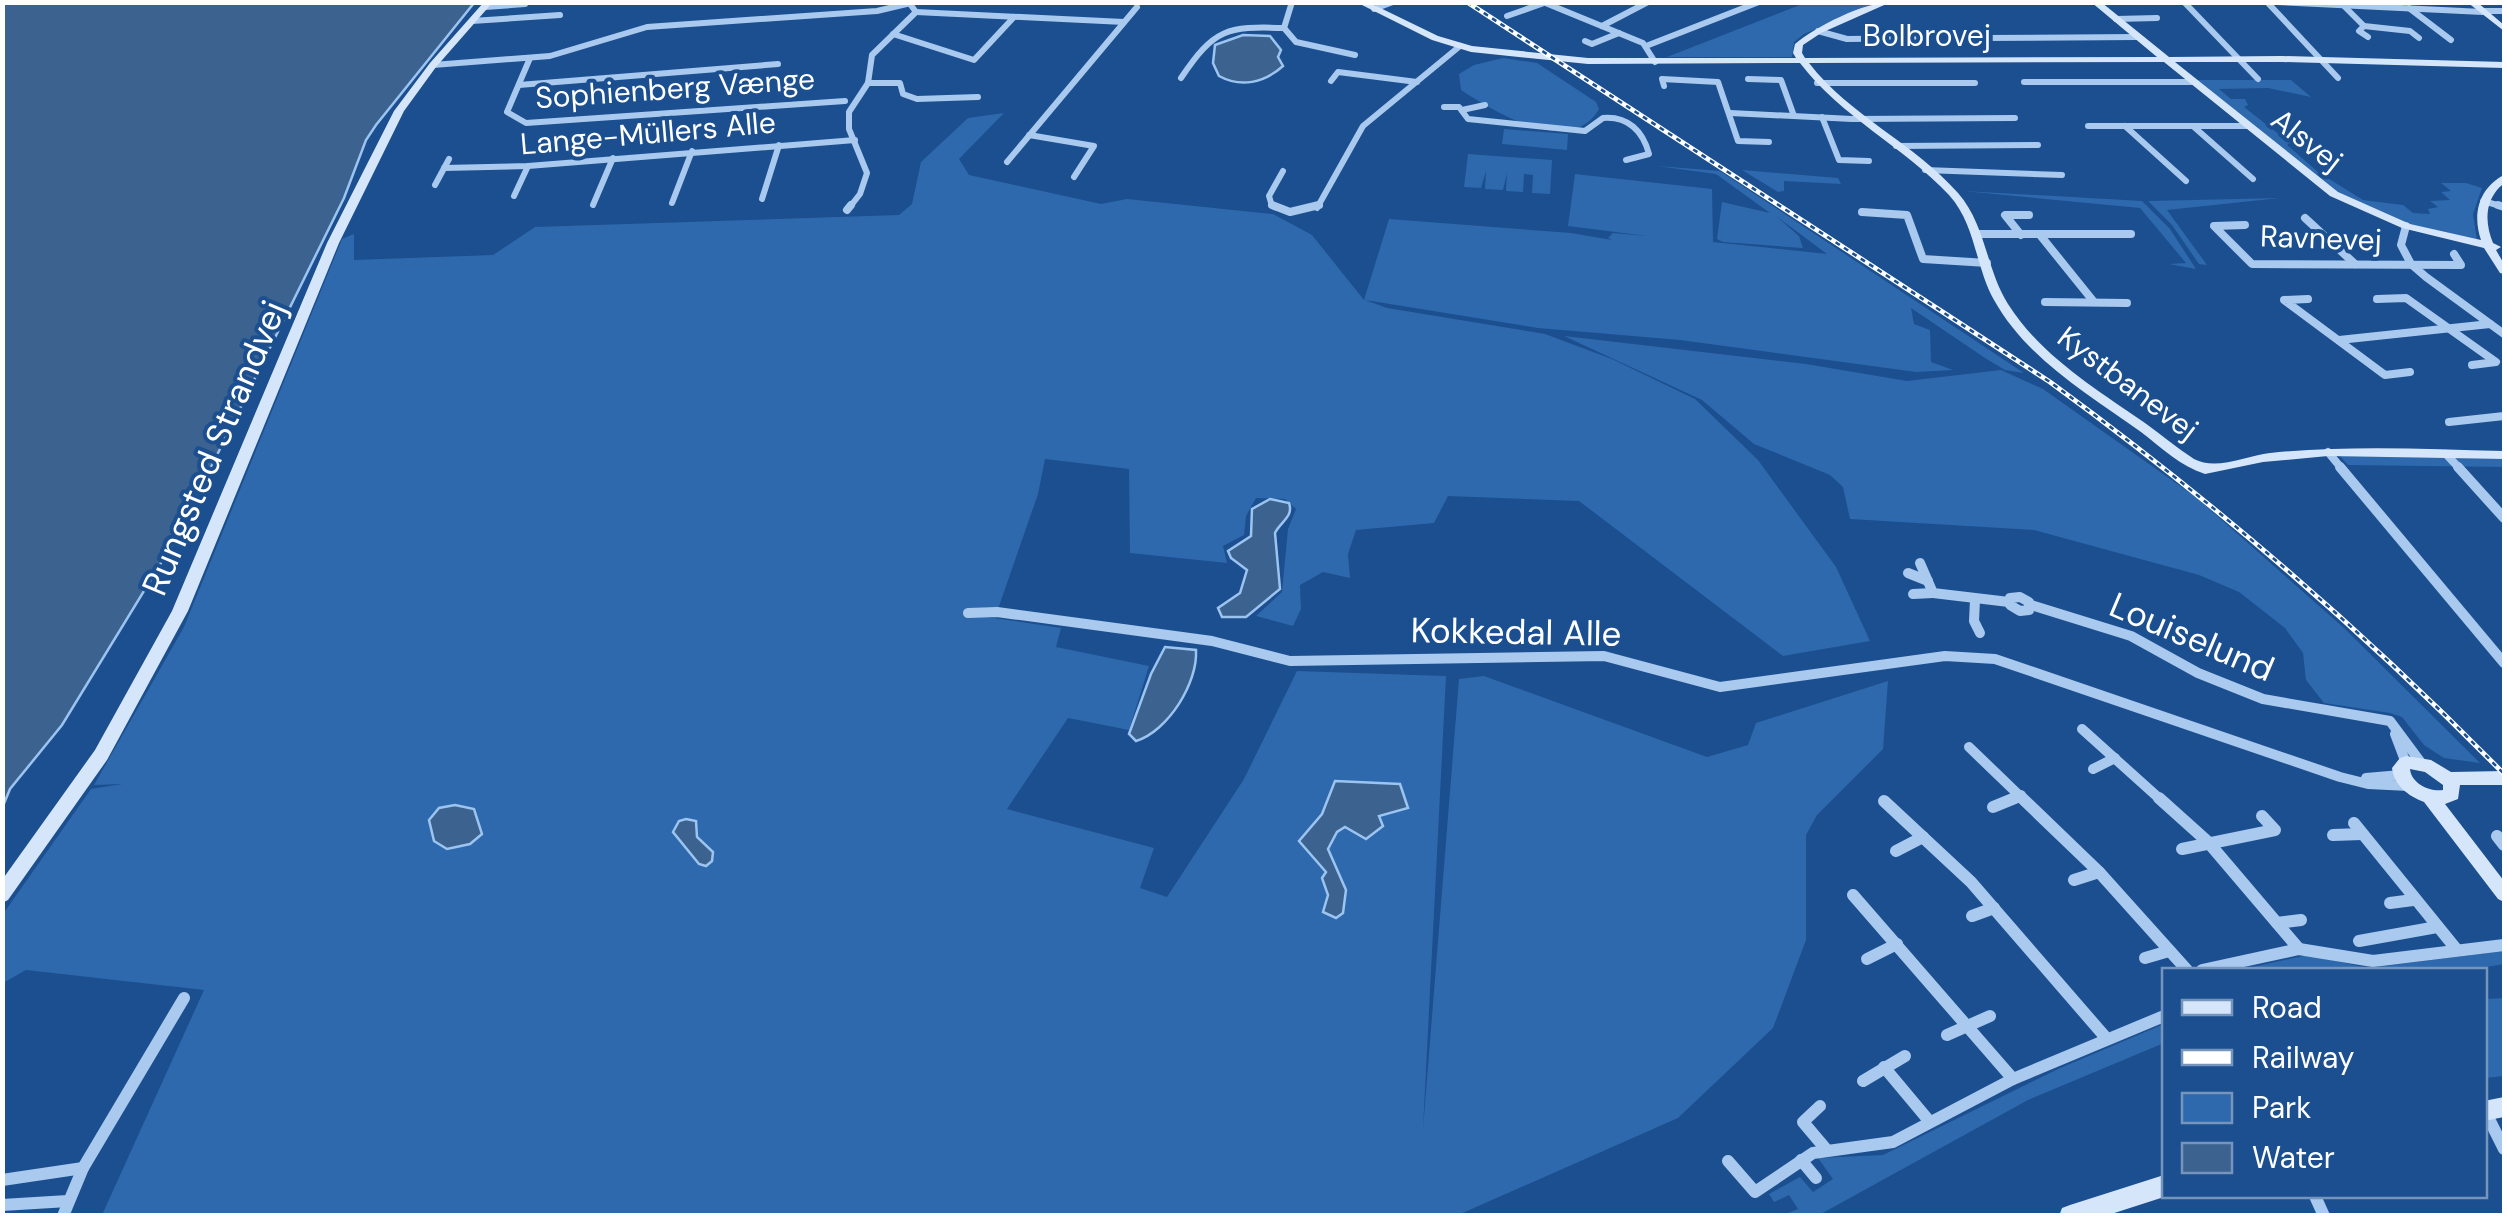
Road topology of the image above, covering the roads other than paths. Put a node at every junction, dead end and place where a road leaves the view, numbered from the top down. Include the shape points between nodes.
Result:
1 (1292, 2) edge
2 (1360, 2) edge
3 (1393, 2) edge
4 (1570, 2) edge
5 (1648, 2) edge
6 (1760, 2) edge
7 (1887, 2) edge
8 (2095, 2) edge
9 (2184, 2) edge
10 (2267, 2) edge
11 (2277, 2) edge
12 (2471, 2) edge
13 (1543, 3) edge
14 (487, 4) edge
15 (525, 4) edge
16 (2343, 5) edge
17 (786, 6) dead end
18 (914, 6) edge
19 (2412, 6) edge
20 (1137, 7) dead end
21 (1374, 9) junction
22 (1562, 10) junction
23 (2482, 11) junction
24 (2504, 11) edge
25 (560, 16) dead end
26 (1508, 16) dead end
27 (1014, 17) junction
28 (778, 18) junction
29 (2158, 18) dead end
30 (2116, 19) junction
31 (472, 20) junction
32 (1124, 22) junction
33 (1602, 26) junction
34 (2364, 26) junction
35 (1284, 28) junction
36 (2504, 29) edge
37 (1818, 31) junction
38 (1619, 33) junction
39 (893, 34) junction
40 (2138, 37) junction
41 (2368, 37) dead end
42 (1936, 38) dead end
43 (1984, 38) dead end
44 (2419, 38) dead end
45 (2452, 40) dead end
46 (1585, 41) dead end
47 (1460, 46) junction
48 (1646, 46) junction
49 (1355, 55) dead end
50 (530, 58) junction
51 (2165, 59) junction
52 (2239, 59) junction
53 (2318, 59) junction
54 (1801, 60) junction
55 (1654, 62) junction
56 (778, 64) dead end
57 (2504, 64) edge
58 (432, 66) junction
59 (1181, 78) dead end
60 (1748, 78) dead end
61 (2258, 78) dead end
62 (2338, 78) dead end
63 (1331, 81) dead end
64 (1417, 82) junction
65 (1975, 82) dead end
66 (2024, 82) dead end
67 (2193, 82) junction
68 (868, 83) junction
69 (1817, 83) junction
70 (518, 85) junction
71 (1664, 86) dead end
72 (978, 97) dead end
73 (845, 101) dead end
74 (1482, 104) dead end
75 (1444, 107) dead end
76 (1461, 108) junction
77 (1730, 113) junction
78 (1794, 116) junction
79 (1822, 118) junction
80 (1860, 118) junction
81 (2015, 118) dead end
82 (2088, 126) dead end
83 (2125, 126) junction
84 (2192, 126) junction
85 (2248, 126) junction
86 (1029, 135) junction
87 (855, 140) junction
88 (1768, 142) dead end
89 (779, 145) junction
90 (2038, 145) dead end
91 (1894, 146) junction
92 (692, 151) junction
93 (449, 158) dead end
94 (612, 158) junction
95 (1626, 160) dead end
96 (1007, 162) dead end
97 (1869, 162) dead end
98 (528, 166) junction
99 (444, 168) junction
100 (1283, 170) dead end
101 (1925, 170) junction
102 (2062, 175) dead end
103 (1074, 176) dead end
104 (2504, 178) edge
105 (2253, 179) dead end
106 (2186, 181) dead end
107 (435, 185) dead end
108 (2504, 186) edge
109 (514, 196) dead end
110 (762, 199) dead end
111 (672, 202) dead end
112 (2487, 202) junction
113 (592, 204) dead end
114 (2504, 207) edge
115 (847, 210) dead end
116 (1862, 212) dead end
117 (2029, 214) dead end
118 (2305, 218) dead end
119 (2245, 226) dead end
120 (2406, 226) junction
121 (1979, 234) junction
122 (2131, 234) dead end
123 (2040, 235) junction
124 (2021, 236) junction
125 (2491, 246) junction
126 (2454, 254) dead end
127 (2504, 262) edge
128 (1987, 263) junction
129 (2355, 264) junction
130 (2411, 264) junction
131 (2504, 271) edge
132 (2376, 299) dead end
133 (2308, 300) dead end
134 (2045, 302) dead end
135 (2094, 302) junction
136 (2127, 303) dead end
137 (2490, 324) junction
138 (2448, 328) junction
139 (2504, 334) edge
140 (2338, 340) junction
141 (2472, 365) dead end
142 (2410, 372) dead end
143 (2504, 416) edge
144 (2449, 422) dead end
145 (2328, 452) junction
146 (2446, 454) junction
147 (2504, 455) edge
148 (2504, 518) edge
149 (1920, 563) dead end
150 (1908, 573) dead end
151 (1928, 581) junction
152 (1934, 593) junction
153 (1913, 594) dead end
154 (1975, 600) junction
155 (968, 612) dead end
156 (1980, 633) dead end
157 (2504, 663) edge
158 (2082, 729) dead end
159 (1969, 747) dead end
160 (2115, 758) junction
161 (2094, 769) dead end
162 (2409, 772) junction
163 (2448, 778) junction
164 (2504, 778) edge
165 (2020, 795) junction
166 (2438, 798) junction
167 (1884, 801) dead end
168 (1993, 807) dead end
169 (2262, 816) dead end
170 (2334, 834) dead end
171 (1923, 837) junction
172 (2208, 842) junction
173 (2182, 848) dead end
174 (1896, 851) dead end
175 (2099, 872) junction
176 (2074, 880) dead end
177 (2504, 881) edge
178 (2504, 894) edge
179 (2, 895) edge
180 (1853, 895) dead end
181 (2413, 900) junction
182 (2390, 902) dead end
183 (1994, 908) junction
184 (1972, 916) dead end
185 (2301, 920) dead end
186 (2277, 924) junction
187 (2437, 928) junction
188 (2359, 940) dead end
189 (1897, 944) junction
190 (2504, 944) edge
191 (2299, 948) junction
192 (2457, 950) junction
193 (2169, 951) junction
194 (2145, 958) dead end
195 (1868, 959) dead end
196 (2185, 968) edge
197 (2211, 968) edge
198 (184, 998) dead end
199 (1990, 1016) dead end
200 (2162, 1017) edge
201 (1968, 1025) junction
202 (1947, 1035) dead end
203 (2107, 1039) junction
204 (1905, 1056) dead end
205 (1884, 1067) junction
206 (2013, 1079) junction
207 (1863, 1080) dead end
208 (1820, 1106) dead end
209 (2487, 1115) edge
210 (1930, 1122) junction
211 (1825, 1148) junction
212 (2504, 1149) edge
213 (1802, 1160) junction
214 (1728, 1161) dead end
215 (83, 1168) junction
216 (1816, 1178) dead end
217 (2, 1180) edge
218 (2162, 1187) edge
219 (2, 1205) edge
220 (66, 1208) edge
221 (2115, 1210) edge
222 (2070, 1216) edge

1 - 35 street
2 - 21 street, Bolbrovej
3 - 21 street
4 - 22 street
5 - 33 street
6 - 48 street
7 - 37 street
8 - 30 street, Alsvej
9 - 52 street
10 - 53 street
11 - 16 street
12 - 23 street
13 - 22 street
13 - 26 street
14 - 15 street, Rungsted Strandvej
14 - 31 street, Rungsted Strandvej
16 - 19 street
16 - 34 street
17 - 28 street
18 - 27 street
18 - 28 street
18 - 39 street
19 - 23 street
19 - 45 street
20 - 32 street
21 - 47 street, Bolbrovej
22 - 33 street
23 - 24 street
23 - 36 street
25 - 31 street
27 - 32 street
27 - 39 street via 974,60
28 - 50 street via 647,27
29 - 30 street
30 - 40 street, Alsvej
31 - 58 street, Rungsted Strandvej
32 - 86 street
33 - 38 street
34 - 41 street via 2360,30
34 - 44 street
35 - 49 street via 1296,42
35 - 59 street via 1218,32
37 - 42 street via 1847,38
37 - 54 street via 1797,46
38 - 46 street
38 - 48 street
39 - 68 street via 872,55
40 - 43 street
40 - 51 street, Alsvej
47 - 55 street, Bolbrovej
47 - 64 street
48 - 55 street
50 - 58 street
50 - 70 street, Sophienberg Vænge
51 - 52 street, Bolbrovej
51 - 54 street, Bolbrovej
51 - 67 street, Alsvej
52 - 53 street, Bolbrovej
52 - 61 street
53 - 57 street, Bolbrovej
53 - 62 street
54 - 55 street, Bolbrovej
54 - 69 street, Kystbanevej
56 - 70 street
58 - 179 street, Rungsted Strandvej via 399,111 340,228 180,611 130,709
60 - 78 street via 1780,80
63 - 64 street via 1338,72
64 - 100 street via 1363,126 1317,208 1290,212 1272,206 1269,196
65 - 69 street
66 - 67 street
67 - 85 street, Alsvej
68 - 72 street via 900,83 903,94 917,99
68 - 87 street via 849,112
69 - 80 street, Kystbanevej
70 - 73 street, Sophienberg Vænge via 508,112 536,124
71 - 77 street via 1662,79 1718,82
74 - 76 street
75 - 76 street
76 - 95 street via 1468,119 1585,131 1604,116 1620,117 1650,149
77 - 78 street
77 - 88 street via 1738,140
78 - 79 street
79 - 80 street
79 - 97 street via 1839,160
80 - 81 street
80 - 91 street, Kystbanevej
82 - 83 street
83 - 84 street
83 - 106 street
84 - 85 street
84 - 105 street
85 - 120 street, Alsvej via 2334,194
86 - 96 street
86 - 103 street via 1094,146
87 - 89 street, Lange-Müllers Alle
87 - 115 street via 868,173
89 - 92 street, Lange-Müllers Alle
89 - 110 street
90 - 91 street
91 - 101 street, Kystbanevej
92 - 94 street, Lange-Müllers Alle
92 - 111 street
93 - 99 street
94 - 98 street, Lange-Müllers Alle
94 - 113 street
98 - 99 street, Lange-Müllers Alle
98 - 109 street
99 - 107 street
101 - 102 street
101 - 121 street, Kystbanevej via 1955,196
104 - 112 street
108 - 112 street
112 - 114 street
112 - 125 street
116 - 128 street via 1906,215 1923,259
117 - 124 street via 2005,215
118 - 129 street
119 - 129 street, Ravnevej via 2214,226 2252,264
120 - 125 street, Alsvej
120 - 130 street via 2401,244
121 - 124 street
121 - 128 street, Kystbanevej
122 - 123 street
123 - 124 street
123 - 135 street
125 - 127 street
125 - 131 street
126 - 130 street, Ravnevej via 2461,265
128 - 145 street, Kystbanevej via 2009,313 2041,350 2204,470
129 - 130 street, Ravnevej
130 - 137 street
132 - 138 street via 2406,298
133 - 140 street via 2284,300
134 - 135 street
135 - 136 street
137 - 138 street
137 - 139 street
138 - 140 street
138 - 141 street via 2496,362
140 - 142 street via 2385,375
143 - 144 street
145 - 146 street
145 - 157 street
146 - 147 street
146 - 148 street
149 - 151 street
150 - 151 street
151 - 152 street
152 - 153 street
152 - 154 street
154 - 156 street
154 - 162 street, Louiselund via 2009,602 2023,611 2031,604 2131,636 2263,700 2391,724
155 - 162 street, Kokkedal Alle via 1212,641 1290,661 1627,658 1720,687 1970,656 2022,666 2340,777 2368,784
158 - 160 street
159 - 165 street
160 - 161 street
160 - 172 street
162 - 163 street
162 - 166 street
163 - 164 street
163 - 166 street via 2454,791
165 - 168 street
165 - 175 street
166 - 177 street
166 - 178 street
167 - 171 street
169 - 172 street via 2275,830
170 - 181 street via 2358,829
171 - 174 street
171 - 183 street
172 - 173 street
172 - 186 street
175 - 176 street
175 - 193 street
180 - 189 street
181 - 182 street
181 - 187 street
183 - 184 street
183 - 203 street
185 - 186 street
186 - 191 street
187 - 188 street
187 - 192 street
189 - 195 street
189 - 201 street
190 - 192 street
191 - 192 street via 2373,961
191 - 197 street
193 - 194 street
193 - 196 street
198 - 215 street
199 - 201 street
200 - 203 street
201 - 202 street
201 - 206 street
203 - 206 street
204 - 205 street
205 - 207 street
205 - 210 street
206 - 210 street
208 - 211 street via 1803,1122
209 - 212 street
210 - 211 street via 1880,1146
211 - 213 street
213 - 214 street via 1755,1192
213 - 216 street
215 - 217 street
215 - 220 street
218 - 221 street
219 - 220 street
221 - 222 street

